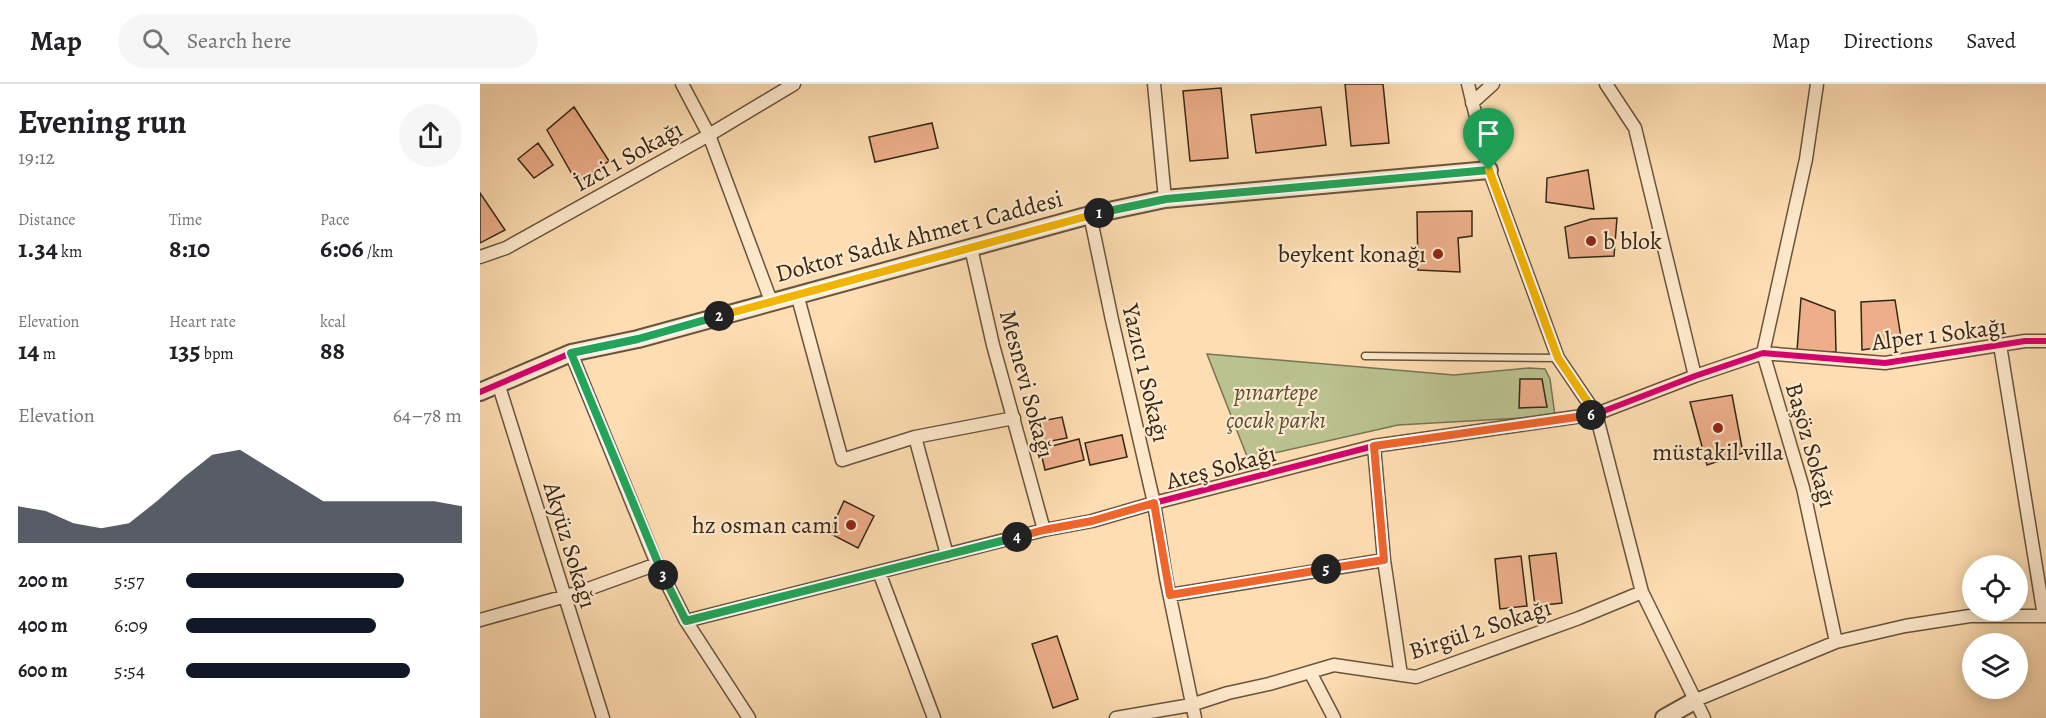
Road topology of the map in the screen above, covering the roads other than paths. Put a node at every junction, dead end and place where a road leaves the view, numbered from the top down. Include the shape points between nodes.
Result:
1 (682, 84) edge
2 (794, 84) edge
3 (1154, 84) edge
4 (1468, 84) edge
5 (1493, 84) edge
6 (1606, 84) edge
7 (1817, 84) edge
8 (1472, 103) junction
9 (709, 135) junction
10 (1489, 170) junction
11 (1166, 199) junction
12 (1090, 215) junction
13 (970, 248) junction
14 (480, 257) edge
15 (797, 294) junction
16 (771, 301) junction
17 (2046, 341) edge
18 (2000, 345) junction
19 (571, 353) junction
20 (1762, 353) junction
21 (1365, 356) dead end
22 (1558, 358) junction
23 (1695, 376) junction
24 (498, 383) junction
25 (480, 392) edge
26 (1596, 414) junction
27 (1014, 418) junction
28 (915, 437) junction
29 (1374, 446) junction
30 (1154, 503) junction
31 (1044, 530) junction
32 (947, 555) junction
33 (1384, 560) junction
34 (657, 564) junction
35 (879, 572) junction
36 (1642, 592) junction
37 (1170, 595) junction
38 (564, 596) junction
39 (2045, 616) edge
40 (480, 620) edge
41 (686, 621) junction
42 (1836, 642) junction
43 (1310, 672) junction
44 (1401, 675) junction
45 (1696, 700) junction
46 (1191, 705) junction
47 (603, 718) edge
48 (749, 718) edge
49 (934, 718) edge
50 (1116, 718) edge
51 (1195, 718) edge
52 (1334, 718) edge
53 (1664, 718) edge
54 (1704, 718) edge

1 - 9 street
2 - 9 street, İzci 1 Sokağı
3 - 11 street
4 - 8 street
5 - 8 street
6 - 23 street via 1635,128
7 - 20 street, Başöz Sokağı via 1806,159
8 - 10 street
9 - 14 street, İzci 1 Sokağı via 506,248
9 - 16 street
10 - 11 street, Doktor Sadık Ahmet 1 Caddesi
10 - 22 street
11 - 12 street, Doktor Sadık Ahmet 1 Caddesi
12 - 13 street, Doktor Sadık Ahmet 1 Caddesi
12 - 30 street, Yazıcı 1 Sokağı
13 - 15 street, Doktor Sadık Ahmet 1 Caddesi
13 - 27 street, Mesnevi Sokağı
15 - 16 street, Doktor Sadık Ahmet 1 Caddesi
15 - 28 street via 842,460
16 - 19 street, Doktor Sadık Ahmet 1 Caddesi via 638,339
17 - 18 street, Alper 1 Sokağı
18 - 20 street, Alper 1 Sokağı via 1885,363
18 - 39 street
19 - 24 street, Doktor Sadık Ahmet 1 Caddesi
19 - 34 street
20 - 23 street, Alper 1 Sokağı
20 - 42 street, Başöz Sokağı via 1803,488
21 - 22 lane
22 - 26 street
23 - 26 street, Alper 1 Sokağı
24 - 25 street, Doktor Sadık Ahmet 1 Caddesi
24 - 38 street, Akyüz Sokağı
26 - 29 street, Ateş Sokağı
26 - 36 street
27 - 28 street
27 - 31 street, Mesnevi Sokağı
28 - 32 street
29 - 30 street, Ateş Sokağı
29 - 33 street
30 - 31 street, Ateş Sokağı
30 - 37 street, Yazıcı 1 Sokağı
31 - 32 street, Ateş Sokağı
32 - 35 street, Ateş Sokağı
33 - 37 street
33 - 44 street
34 - 38 street
34 - 41 street
35 - 41 street, Ateş Sokağı
35 - 49 street
36 - 44 street, Birgül 2 Sokağı via 1416,677
36 - 45 street
37 - 46 street, Yazıcı 1 Sokağı
38 - 40 street
38 - 47 street, Akyüz Sokağı
39 - 42 street via 1970,616
41 - 48 street
42 - 45 street
43 - 44 street, Birgül 2 Sokağı via 1334,664
43 - 46 street, Birgül 2 Sokağı
43 - 52 street
45 - 53 street
45 - 54 street
46 - 50 street, Birgül 2 Sokağı
46 - 51 street, Yazıcı 1 Sokağı

